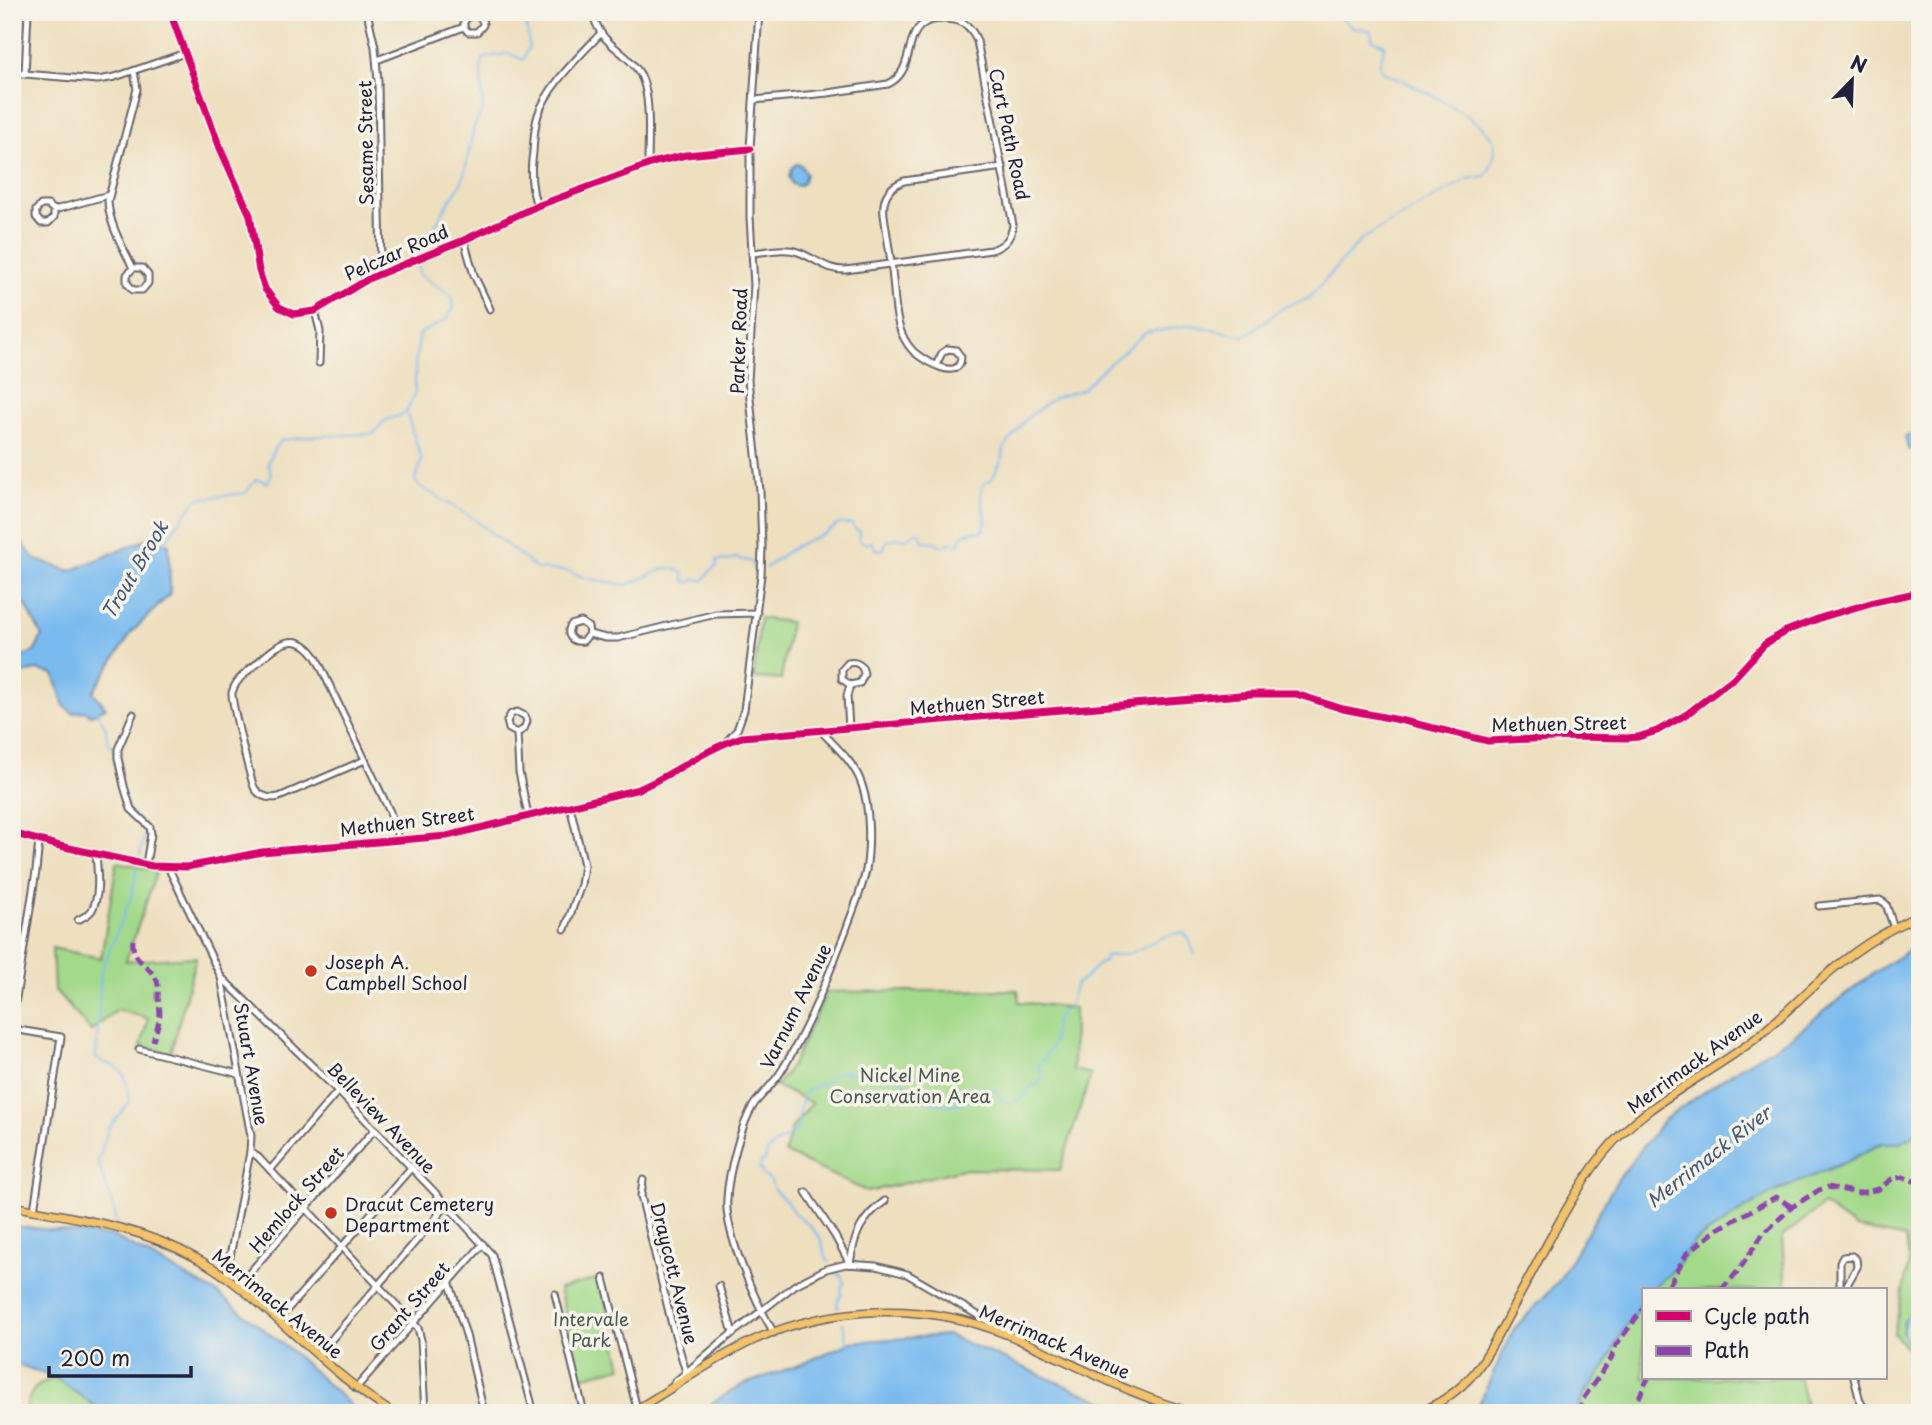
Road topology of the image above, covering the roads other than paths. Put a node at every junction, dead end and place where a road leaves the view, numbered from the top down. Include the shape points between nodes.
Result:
1 (28, 12) edge
2 (170, 12) edge
3 (367, 12) edge
4 (593, 12) edge
5 (759, 12) edge
6 (464, 27) dead end
7 (601, 33) junction
8 (185, 53) junction
9 (377, 60) junction
10 (134, 71) junction
11 (12, 74) edge
12 (25, 74) junction
13 (754, 100) junction
14 (750, 149) junction
15 (648, 165) junction
16 (1003, 167) junction
17 (108, 195) junction
18 (537, 206) junction
19 (54, 210) dead end
20 (464, 240) junction
21 (752, 253) junction
22 (891, 264) junction
23 (133, 268) junction
24 (381, 274) junction
25 (490, 309) dead end
26 (315, 311) junction
27 (319, 363) dead end
28 (936, 365) junction
29 (1920, 592) edge
30 (757, 613) junction
31 (589, 634) dead end
32 (850, 685) junction
33 (133, 714) dead end
34 (849, 728) junction
35 (821, 731) junction
36 (517, 733) dead end
37 (722, 746) junction
38 (365, 760) junction
39 (570, 806) junction
40 (528, 816) junction
41 (12, 833) edge
42 (39, 841) junction
43 (399, 841) junction
44 (96, 853) junction
45 (146, 864) junction
46 (168, 867) junction
47 (1819, 906) dead end
48 (1920, 915) edge
49 (78, 920) dead end
50 (1894, 928) junction
51 (565, 929) dead end
52 (221, 977) junction
53 (12, 1023) edge
54 (12, 1029) edge
55 (139, 1049) dead end
56 (240, 1073) junction
57 (338, 1091) junction
58 (375, 1129) junction
59 (250, 1152) junction
60 (411, 1168) junction
61 (270, 1170) junction
62 (643, 1180) dead end
63 (806, 1192) dead end
64 (885, 1201) dead end
65 (447, 1205) junction
66 (12, 1206) edge
67 (306, 1208) junction
68 (34, 1210) junction
69 (483, 1244) junction
70 (342, 1247) junction
71 (849, 1264) junction
72 (226, 1277) junction
73 (604, 1278) dead end
74 (449, 1281) junction
75 (378, 1285) junction
76 (238, 1286) junction
77 (719, 1286) dead end
78 (1842, 1288) edge
79 (1843, 1288) edge
80 (555, 1294) dead end
81 (761, 1311) junction
82 (278, 1320) junction
83 (413, 1322) junction
84 (733, 1333) junction
85 (774, 1333) junction
86 (1032, 1346) junction
87 (318, 1354) junction
88 (686, 1372) junction
89 (1855, 1380) edge
90 (356, 1388) junction
91 (664, 1392) junction
92 (634, 1411) edge
93 (393, 1413) edge
94 (425, 1413) edge
95 (484, 1413) edge
96 (534, 1413) edge
97 (584, 1413) edge
98 (1195, 1413) edge
99 (1418, 1413) edge
100 (1867, 1413) edge

1 - 12 street
2 - 8 street
3 - 9 street, Sesame Street
4 - 7 street
5 - 13 street, Parker Road
6 - 9 street
7 - 15 street via 645,83
7 - 18 street via 540,110 531,173
8 - 10 street
8 - 26 street via 250,215 265,289 290,313
9 - 24 street, Sesame Street
10 - 12 street via 98,80
10 - 17 street via 137,89
11 - 12 street
13 - 14 street, Parker Road
13 - 16 street, Cart Path Road via 888,85 902,74 918,28 930,21 956,20 976,37
14 - 15 street, Pelczar Road via 670,158
14 - 21 street, Parker Road
15 - 18 street, Pelczar Road
16 - 22 street via 894,186 886,195 883,210
16 - 22 street, Cart Path Road via 1013,225 1004,244 986,251
17 - 19 street
17 - 23 street via 110,217
18 - 20 street, Pelczar Road
20 - 24 street, Pelczar Road
20 - 25 street
21 - 22 street, Cart Path Road via 797,251 835,270
21 - 30 street, Parker Road via 748,380 762,519
22 - 28 street via 902,334 913,351
23 - 23 street via 127,284 142,290 148,276 142,268
24 - 26 street, Pelczar Road
26 - 27 street
28 - 28 street via 954,370 961,364 961,355 948,349
29 - 34 street, Methuen Street via 1786,631 1765,644 1735,677 1687,714 1635,737 1488,741 1343,709 1303,695 1278,693
30 - 31 street via 716,614 628,637
30 - 37 street, Parker Road via 742,719
32 - 32 street via 864,677 862,667 853,662 841,672
32 - 34 street
33 - 45 street via 118,758 131,809 150,827
34 - 35 street, Methuen Street
35 - 37 street, Methuen Street via 741,737
35 - 81 street, Varnum Avenue via 846,758 863,787 867,863 823,988 782,1071 755,1103 739,1140 727,1213
36 - 40 street
37 - 39 street, Methuen Street via 639,789
38 - 38 street via 317,659 306,646 287,641 278,645 236,684 232,698 249,775 266,797 279,797
38 - 43 street
39 - 40 street, Methuen Street
39 - 51 street via 584,865
40 - 43 street, Methuen Street via 447,836
41 - 42 street, Methuen Street
42 - 44 street, Methuen Street
42 - 53 street
43 - 46 street, Methuen Street via 262,852
44 - 45 street, Methuen Street
44 - 49 street via 96,896 91,911
45 - 46 street, Methuen Street
46 - 52 street, Stuart Avenue
47 - 50 street via 1880,900
48 - 50 main road, Merrimack Avenue
50 - 99 main road, Merrimack Avenue via 1834,968 1765,1031 1640,1117 1614,1142 1577,1192 1481,1364 1456,1391
52 - 56 street, Stuart Avenue
52 - 57 street, Belleview Avenue
54 - 68 street via 61,1037
55 - 56 street
56 - 59 street, Stuart Avenue
57 - 58 street, Belleview Avenue
57 - 61 street
58 - 60 street, Belleview Avenue
58 - 67 street, Hemlock Street
59 - 61 street
59 - 72 street, Stuart Avenue
60 - 65 street, Belleview Avenue
60 - 70 street
61 - 67 street
62 - 88 street, Draycott Avenue via 641,1196
63 - 71 street
64 - 71 street via 862,1223
65 - 69 street, Belleview Avenue
65 - 75 street
66 - 68 main road, Merrimack Avenue
67 - 70 street
67 - 76 street, Hemlock Street
68 - 72 main road, Merrimack Avenue via 122,1227 184,1251
69 - 74 street, Grant Street
69 - 96 street, Belleview Avenue via 496,1265
70 - 75 street
70 - 82 street
71 - 81 street via 811,1275
71 - 86 street via 907,1274
72 - 76 main road, Merrimack Avenue
73 - 92 street
74 - 83 street, Grant Street
74 - 95 street
75 - 83 street
75 - 87 street
76 - 82 main road, Merrimack Avenue
77 - 84 street
78 - 79 street via 1840,1262 1852,1255 1857,1267
80 - 97 street
81 - 84 street
81 - 85 street, Varnum Avenue
82 - 87 main road, Merrimack Avenue
83 - 90 street, Grant Street
83 - 94 street via 421,1340
84 - 88 street
85 - 86 main road, Merrimack Avenue via 841,1315 898,1312 959,1320
85 - 91 main road, Merrimack Avenue
86 - 98 main road, Merrimack Avenue
87 - 90 main road, Merrimack Avenue
88 - 91 street
89 - 100 street
90 - 93 main road, Merrimack Avenue
91 - 92 main road, Merrimack Avenue

